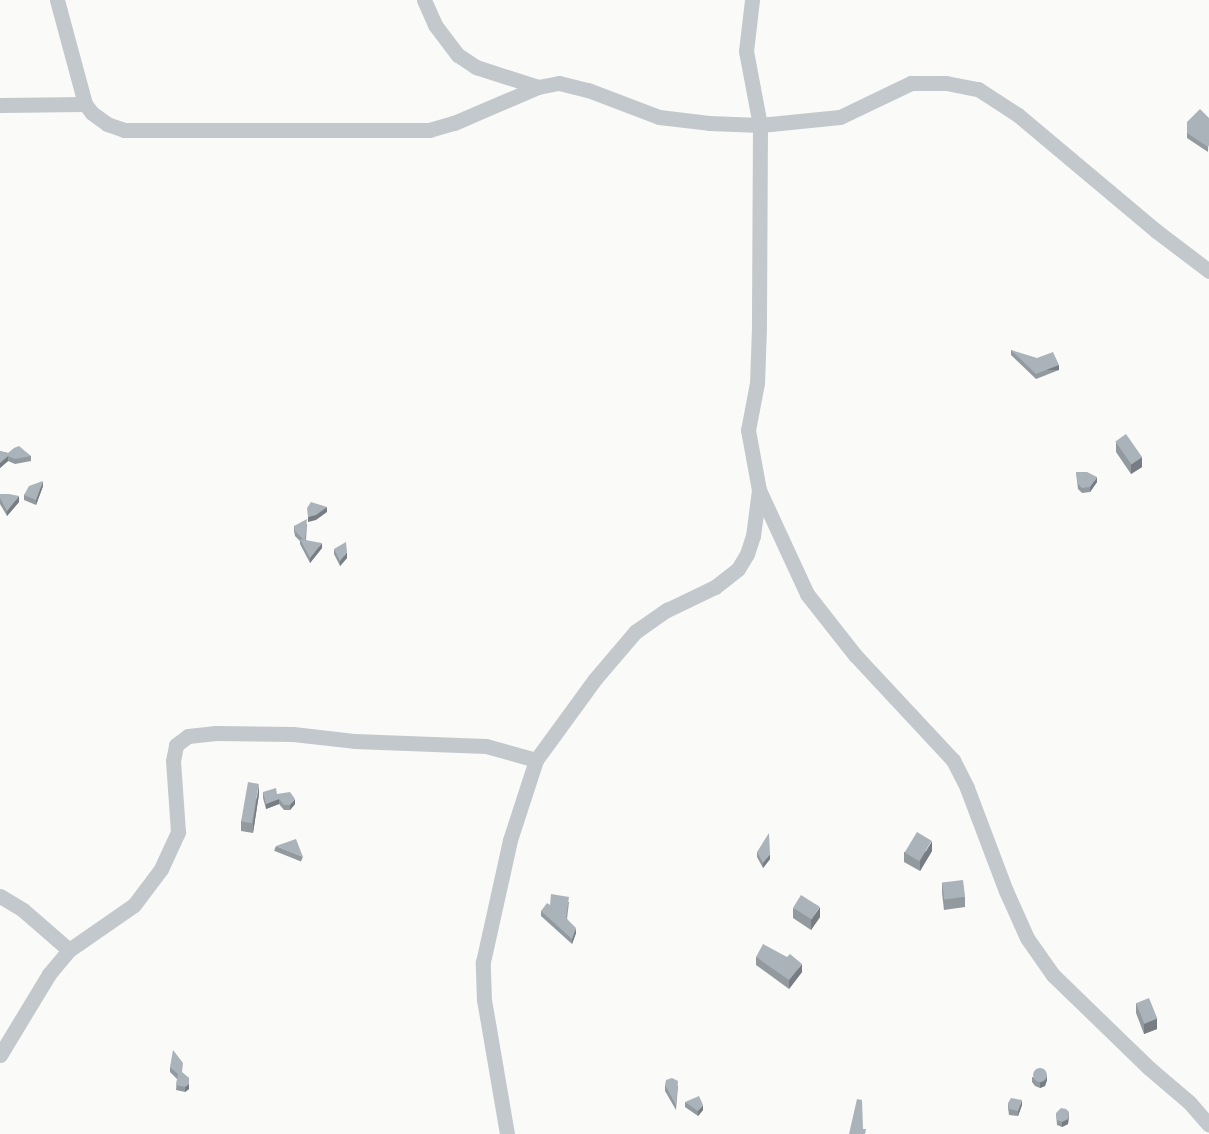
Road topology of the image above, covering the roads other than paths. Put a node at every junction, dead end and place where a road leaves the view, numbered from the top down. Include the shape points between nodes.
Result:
1 (57, 0) edge
2 (424, 0) edge
3 (752, 0) edge
4 (538, 87) junction
5 (85, 104) junction
6 (0, 105) edge
7 (760, 125) junction
8 (1209, 270) edge
9 (759, 490) junction
10 (536, 760) junction
11 (0, 896) edge
12 (69, 950) junction
13 (0, 1056) edge
14 (1209, 1125) edge
15 (506, 1134) edge

1 - 5 street
2 - 4 street via 435,25 458,55 476,67
3 - 7 street via 746,51
4 - 5 street via 454,124 429,130 124,130 107,124
4 - 7 street via 559,83 578,87 659,117
5 - 6 street
7 - 8 street via 840,117 911,84 946,83 978,89 1018,115 1155,230
7 - 9 street via 757,382 748,430
9 - 10 street via 753,536 738,569 715,587 666,610 635,632 595,679
9 - 14 street via 807,594 855,655 953,760 1027,938 1053,975 1189,1102
10 - 12 street via 486,746 354,741 293,734 216,732 188,736 176,745 173,761 178,832 161,869 134,905
10 - 15 street via 510,840 483,962 484,1000
11 - 12 street via 23,910
12 - 13 street via 48,974

